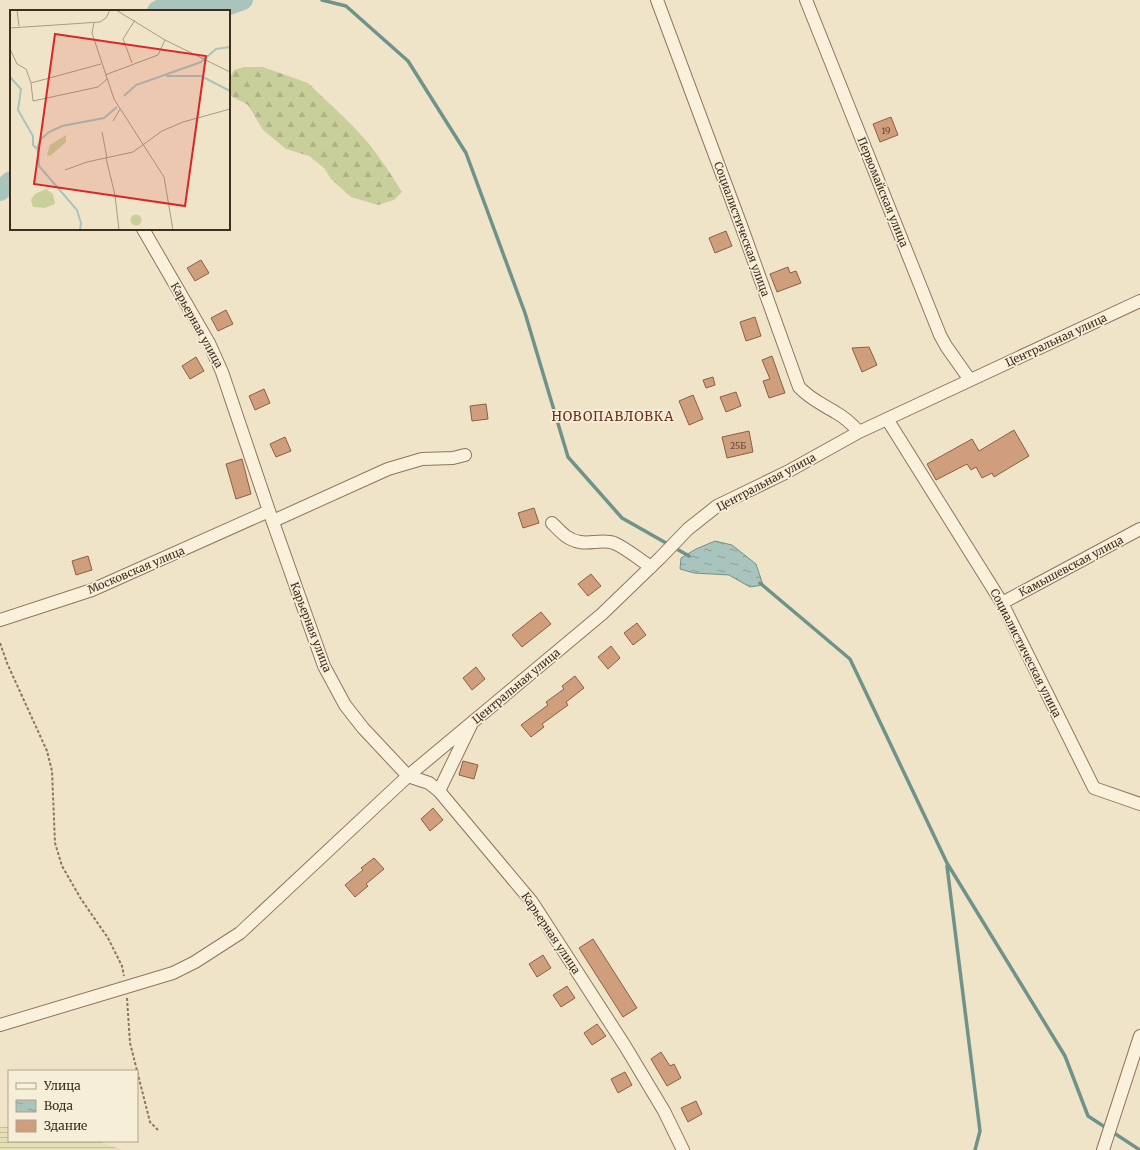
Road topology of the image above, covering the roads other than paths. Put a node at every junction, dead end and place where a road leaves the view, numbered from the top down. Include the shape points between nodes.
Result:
1 (657, 0) edge
2 (806, 0) edge
3 (144, 230) edge
4 (1140, 301) edge
5 (970, 380) junction
6 (888, 419) junction
7 (859, 432) junction
8 (465, 455) dead end
9 (271, 516) junction
10 (552, 523) dead end
11 (1140, 529) edge
12 (656, 563) junction
13 (1002, 603) junction
14 (0, 620) edge
15 (473, 722) junction
16 (408, 776) junction
17 (439, 791) junction
18 (1140, 804) edge
19 (0, 1025) edge
20 (1139, 1039) edge
21 (683, 1150) edge
22 (1103, 1150) edge

1 - 7 street, Социалистическая улица via 797,383 806,395 847,420
2 - 5 street, Первомайская улица via 940,335
3 - 9 street, Карьерная улица via 209,344 222,372
4 - 5 street, Центральная улица
5 - 6 street, Центральная улица
6 - 7 street, Центральная улица
6 - 13 street, Социалистическая улица
7 - 12 street, Центральная улица via 787,472 717,506 688,529
8 - 9 street, Московская улица via 422,459 393,467
9 - 14 street, Московская улица via 92,590
9 - 16 street, Карьерная улица via 324,666 345,705
10 - 12 street via 570,539 580,542 614,543
11 - 13 street, Камышевская улица
12 - 15 street, Центральная улица via 602,614
13 - 18 street, Социалистическая улица via 1094,788
15 - 16 street, Центральная улица
15 - 17 street
16 - 17 street, Карьерная улица via 429,783
16 - 19 street, Центральная улица via 240,933 195,962 173,973
17 - 21 street, Карьерная улица via 532,902 664,1111
20 - 22 street

